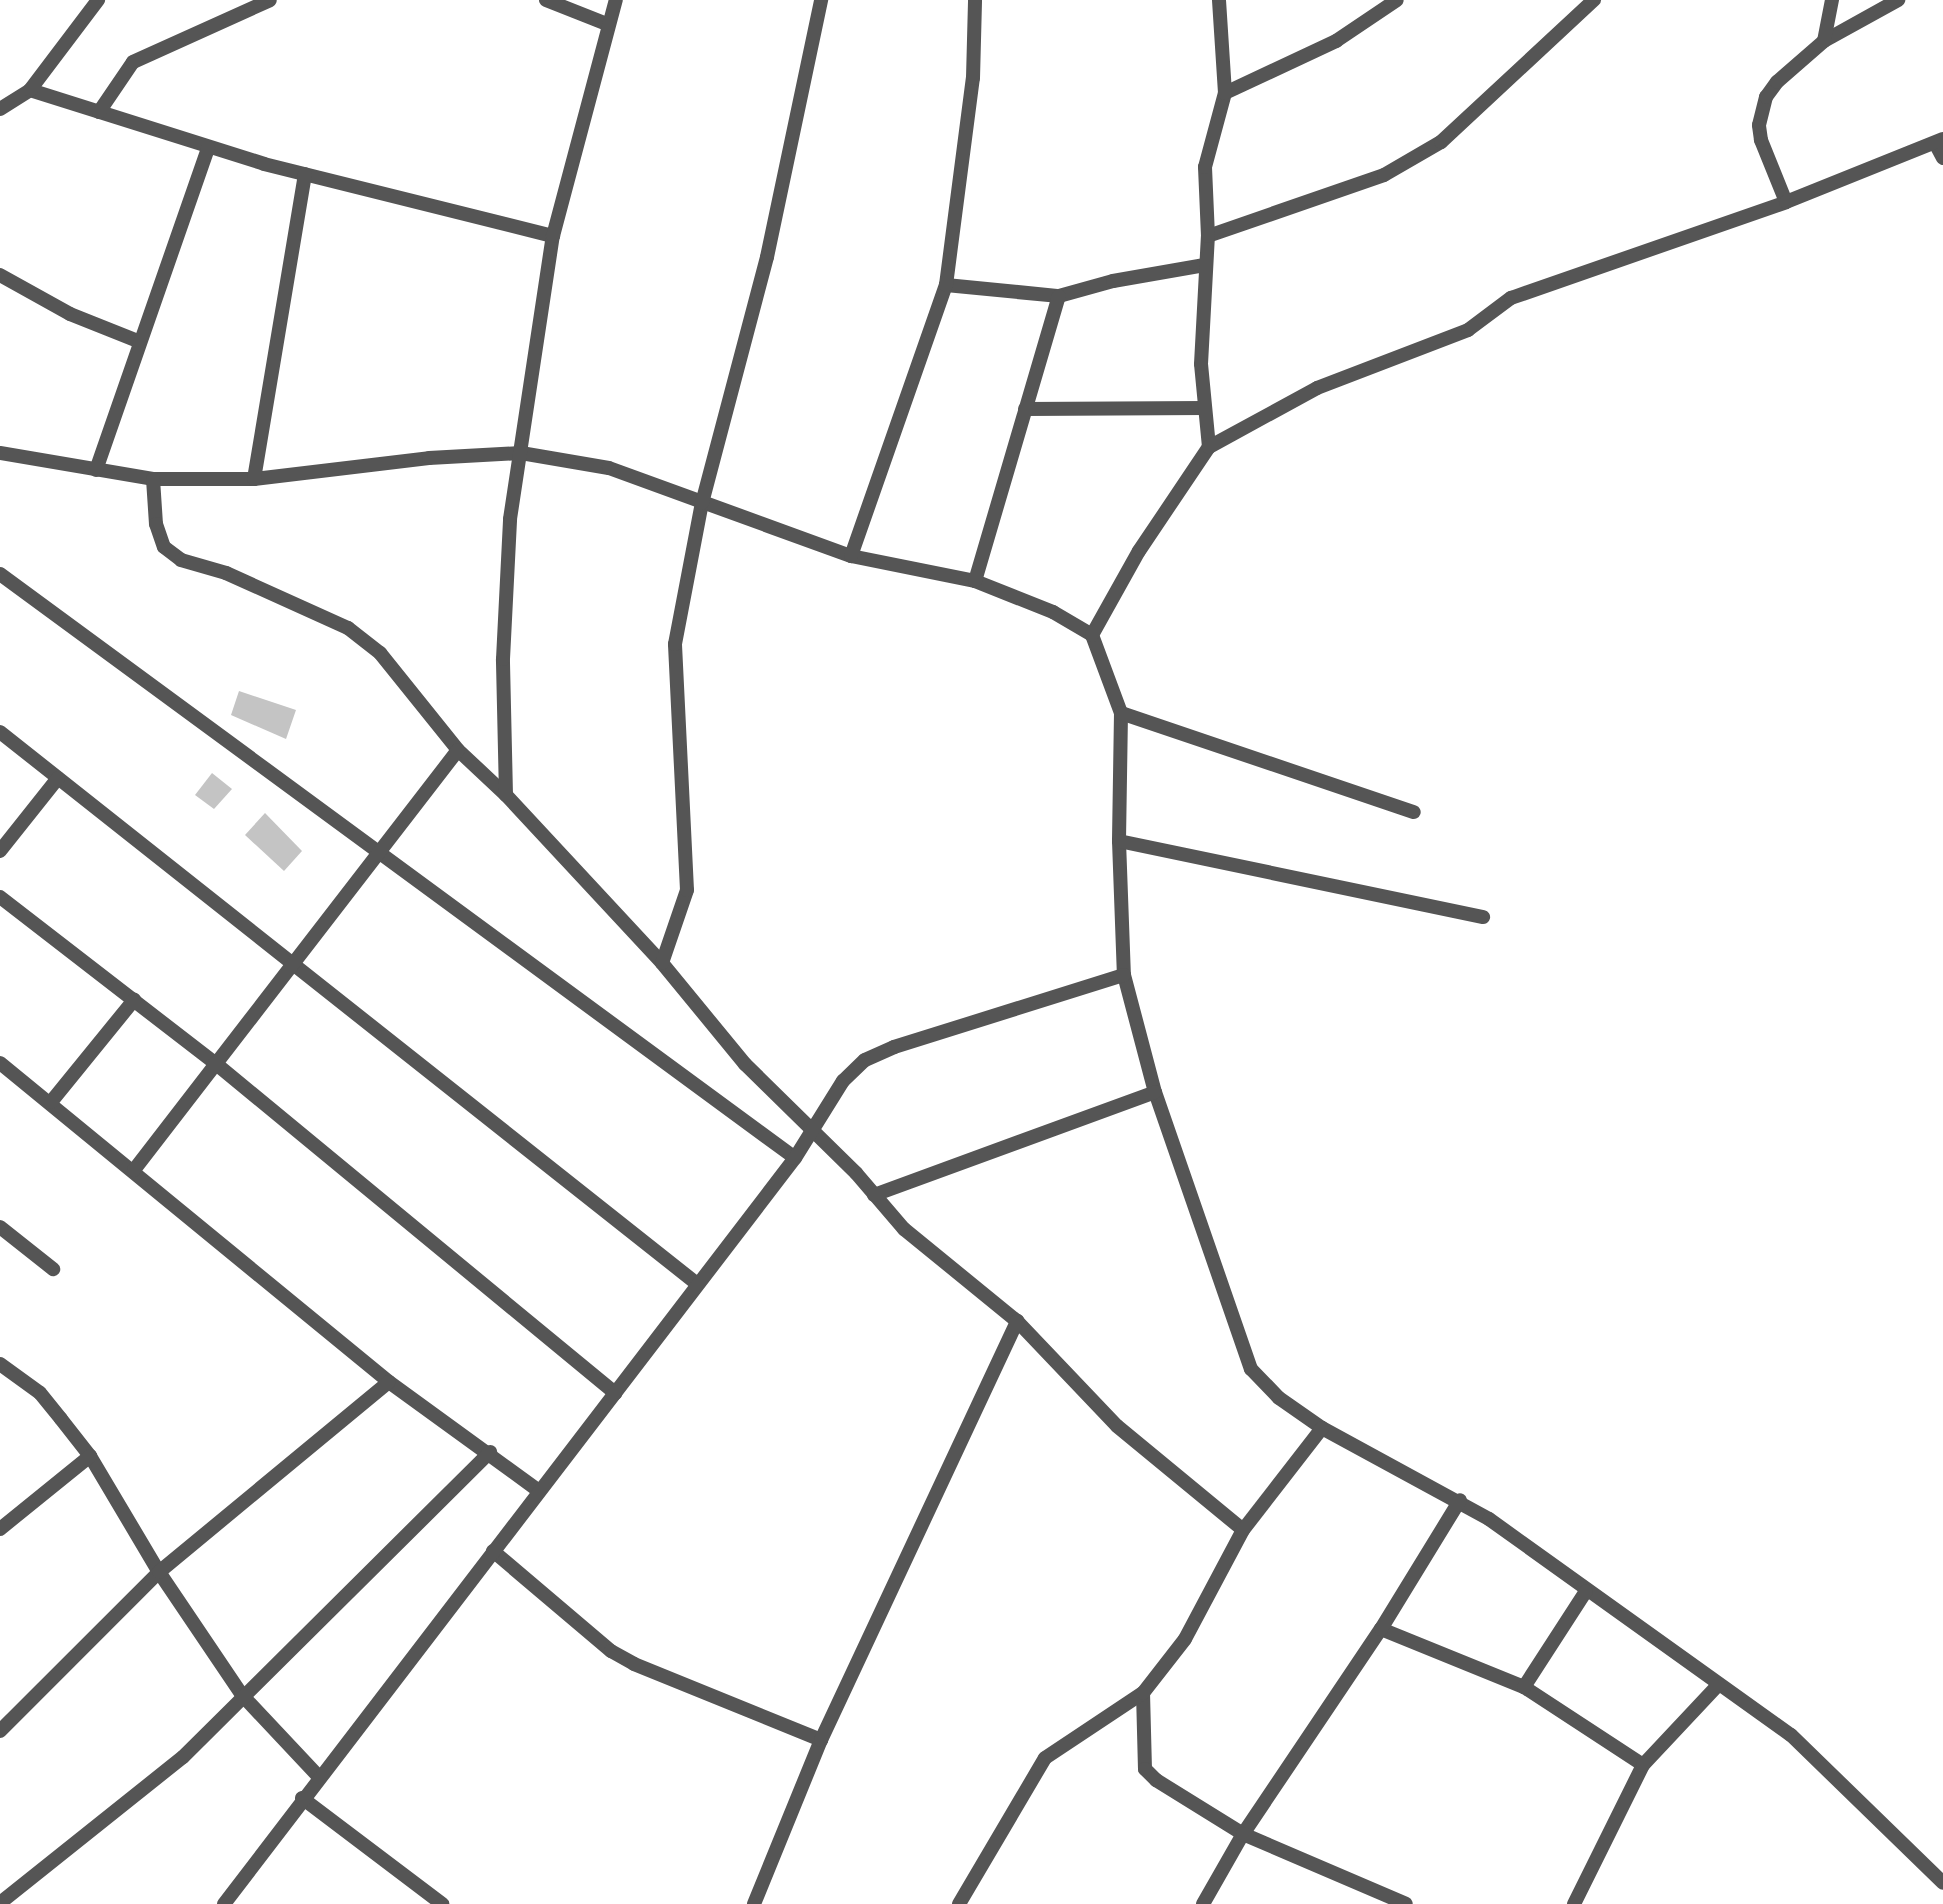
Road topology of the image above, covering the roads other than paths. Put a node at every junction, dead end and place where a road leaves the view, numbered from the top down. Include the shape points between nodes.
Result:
1 (98, 0) edge
2 (270, 0) edge
3 (546, 0) edge
4 (616, 0) edge
5 (821, 0) edge
6 (975, 0) edge
7 (1219, 0) edge
8 (1397, 0) edge
9 (1594, 0) edge
10 (1832, 0) edge
11 (1898, 0) edge
12 (607, 24) junction
13 (1824, 41) junction
14 (30, 90) junction
15 (1224, 93) junction
16 (0, 109) edge
17 (99, 112) junction
18 (1939, 141) edge
19 (208, 148) junction
20 (1943, 158) edge
21 (305, 174) junction
22 (1786, 202) junction
23 (553, 236) junction
24 (1208, 236) junction
25 (1205, 265) junction
26 (0, 275) edge
27 (946, 285) junction
28 (1059, 296) junction
29 (140, 342) junction
30 (1205, 408) junction
31 (1025, 409) junction
32 (1209, 447) junction
33 (0, 453) edge
34 (521, 453) junction
35 (96, 470) junction
36 (153, 479) junction
37 (254, 479) junction
38 (702, 503) junction
39 (851, 556) junction
40 (0, 574) edge
41 (975, 581) junction
42 (1091, 635) junction
43 (1121, 713) junction
44 (0, 732) edge
45 (458, 750) junction
46 (58, 778) junction
47 (506, 795) junction
48 (1414, 812) dead end
49 (1119, 841) junction
50 (0, 851) edge
51 (378, 856) junction
52 (0, 897) edge
53 (1483, 917) dead end
54 (662, 963) junction
55 (293, 964) junction
56 (1124, 975) junction
57 (134, 1000) junction
58 (0, 1063) edge
59 (215, 1063) junction
60 (1155, 1092) junction
61 (51, 1102) junction
62 (812, 1130) junction
63 (795, 1158) junction
64 (134, 1170) junction
65 (874, 1195) junction
66 (0, 1227) edge
67 (53, 1269) dead end
68 (696, 1283) junction
69 (1017, 1321) junction
70 (0, 1364) edge
71 (389, 1382) junction
72 (615, 1392) junction
73 (1322, 1428) junction
74 (490, 1452) junction
75 (90, 1456) junction
76 (539, 1491) junction
77 (1460, 1500) junction
78 (0, 1529) edge
79 (1243, 1530) junction
80 (493, 1551) junction
81 (159, 1572) junction
82 (1586, 1591) junction
83 (1381, 1629) junction
84 (1718, 1685) junction
85 (1524, 1687) junction
86 (1143, 1693) junction
87 (242, 1695) junction
88 (0, 1731) edge
89 (821, 1740) junction
90 (1643, 1765) junction
91 (319, 1777) junction
92 (302, 1798) junction
93 (1243, 1834) junction
94 (1943, 1883) edge
95 (426, 1899) edge
96 (0, 1903) edge
97 (224, 1904) edge
98 (442, 1904) edge
99 (754, 1904) edge
100 (959, 1904) edge
101 (1203, 1904) edge
102 (1406, 1904) edge
103 (1574, 1904) edge

1 - 14 street
2 - 17 street via 133,62
3 - 12 street
4 - 12 street
5 - 38 street via 767,257
6 - 27 street via 973,78
7 - 15 street
8 - 15 street via 1336,41
9 - 24 street via 1441,142 1384,175
10 - 13 street
11 - 13 street
12 - 23 street
13 - 22 street via 1766,97 1761,140
14 - 16 street
14 - 17 street
15 - 24 street via 1205,167
17 - 19 street
18 - 20 street
18 - 22 street
19 - 21 street
19 - 29 street
21 - 23 street
21 - 37 street
22 - 32 street via 1511,298 1468,330 1317,388
23 - 34 street
24 - 25 street
25 - 28 street
25 - 30 street via 1201,365
26 - 29 street via 70,314
27 - 28 street
27 - 39 street
28 - 31 street
29 - 35 street
30 - 31 street
30 - 32 street
31 - 41 street
32 - 42 street via 1139,551
33 - 35 street
34 - 37 street via 416,459
34 - 38 street via 609,468
34 - 47 street via 510,519 503,646
35 - 36 street
36 - 37 street
36 - 45 street via 156,524 164,547 181,560 226,573 348,628 380,653
38 - 39 street
38 - 54 street via 675,644 687,890
39 - 41 street
40 - 51 street
41 - 42 street via 1053,612
42 - 43 street
43 - 48 street
43 - 49 street
44 - 46 street
45 - 47 street
45 - 51 street
46 - 50 street
46 - 55 street
47 - 54 street
49 - 53 street
49 - 56 street
51 - 55 street
51 - 63 street
52 - 57 street
54 - 62 street via 745,1064
55 - 59 street
55 - 68 street
56 - 60 street
56 - 62 street via 865,1060 843,1081
57 - 59 street
57 - 61 street
58 - 61 street
59 - 64 street
59 - 72 street
60 - 65 street
60 - 73 street via 1251,1369 1279,1398
61 - 64 street
62 - 63 street
62 - 65 street
63 - 68 street
64 - 71 street
65 - 69 street via 913,1237
66 - 67 street
68 - 72 street
69 - 79 street via 1117,1426
69 - 89 street
70 - 75 street via 40,1392
71 - 74 street
71 - 81 street
72 - 76 street
73 - 77 street
73 - 79 street
74 - 76 street
74 - 87 street
75 - 78 street
75 - 81 street
76 - 80 street
77 - 82 street
77 - 83 street
79 - 86 street via 1185,1639
80 - 89 street via 611,1651 642,1669
80 - 91 street
81 - 87 street
81 - 88 street
82 - 84 street
82 - 85 street
83 - 85 street
83 - 93 street
84 - 90 street
84 - 94 street via 1791,1735
85 - 90 street
86 - 93 street via 1145,1769
86 - 100 street via 1045,1758
87 - 91 street
87 - 96 street via 183,1757
89 - 99 street
90 - 103 street
91 - 92 street
92 - 95 street
92 - 97 street
93 - 101 street
93 - 102 street
95 - 98 street

